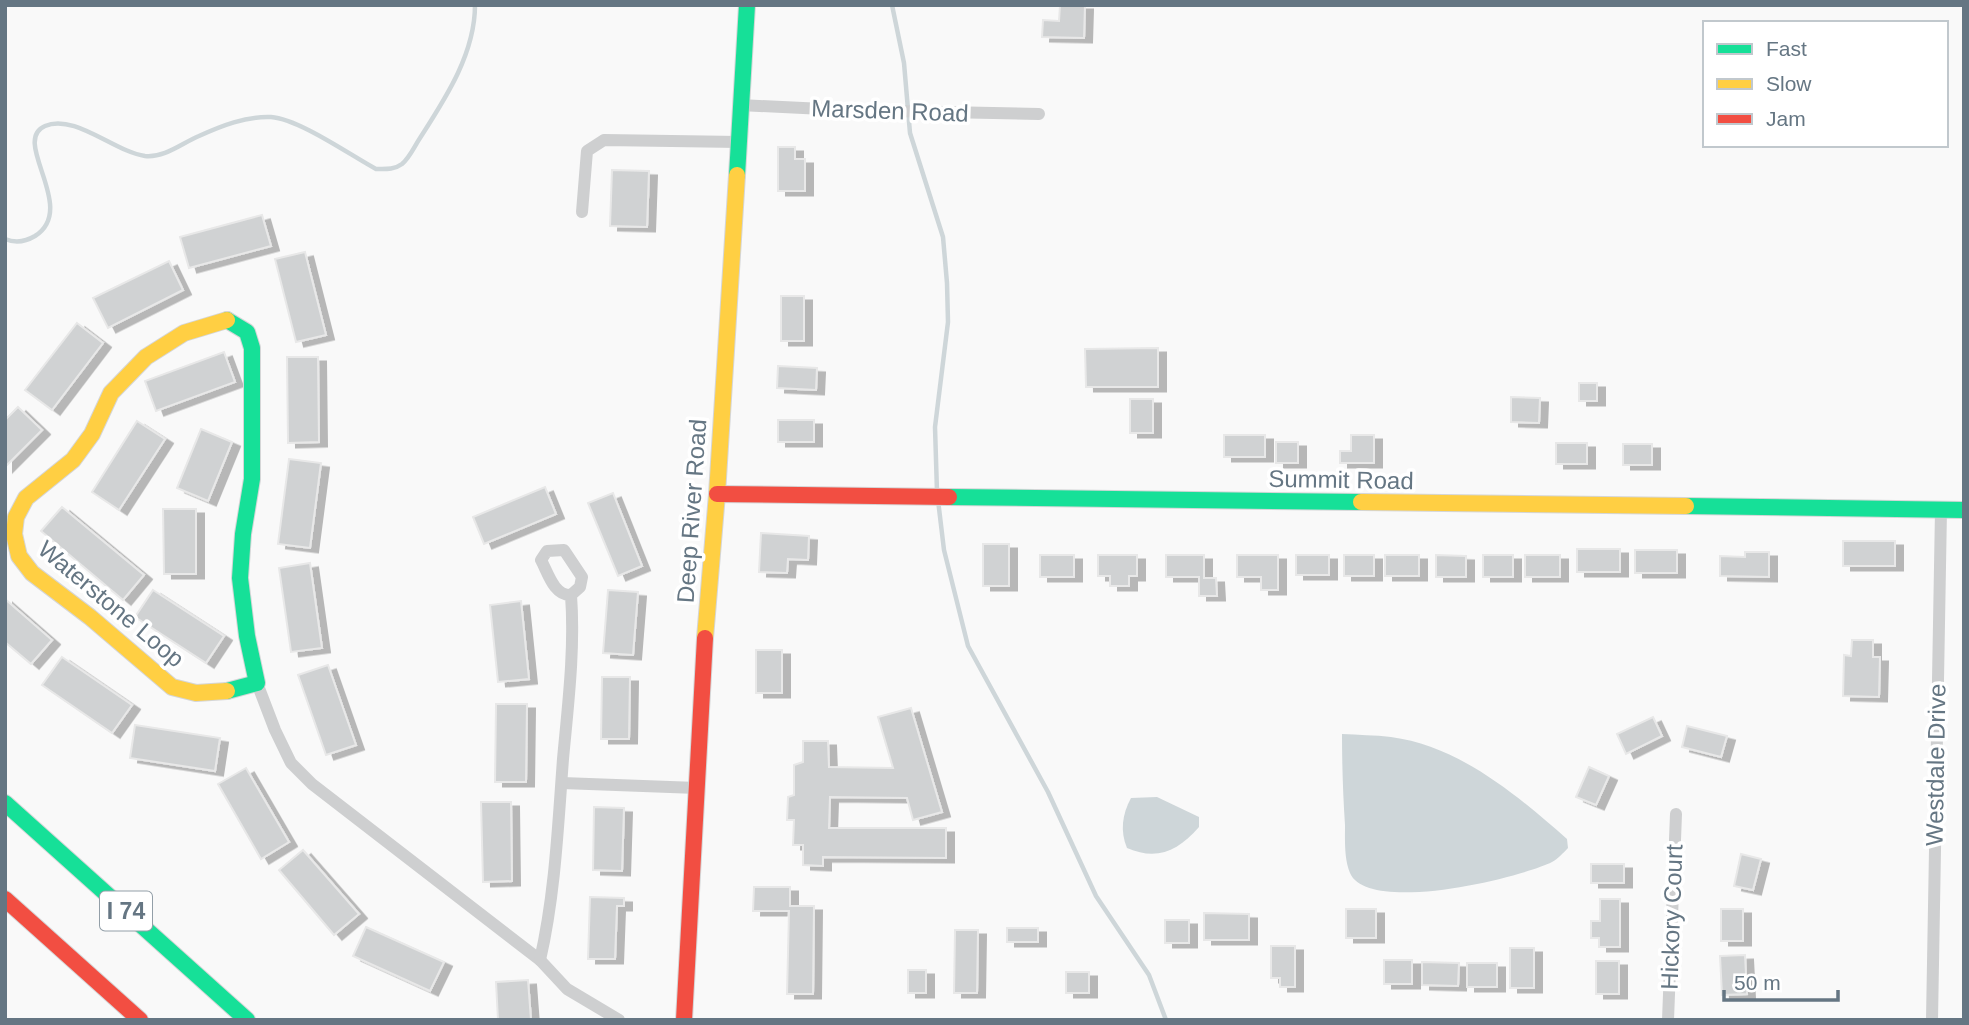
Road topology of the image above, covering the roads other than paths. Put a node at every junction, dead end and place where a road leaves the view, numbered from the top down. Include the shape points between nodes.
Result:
1 (747, 5) edge
2 (740, 105) junction
3 (1039, 114) dead end
4 (739, 142) junction
5 (582, 212) dead end
6 (718, 494) junction
7 (1941, 510) junction
8 (1964, 510) edge
9 (571, 595) dead end
10 (257, 682) junction
11 (562, 783) junction
12 (697, 788) junction
13 (5, 803) edge
14 (1676, 814) dead end
15 (5, 899) edge
16 (540, 960) junction
17 (140, 1020) edge
18 (247, 1020) edge
19 (618, 1020) edge
20 (684, 1020) edge
21 (1668, 1020) edge
22 (1932, 1020) edge

1 - 2 main road, Deep River Road
2 - 3 street, Marsden Road
2 - 4 main road, Deep River Road
4 - 5 street via 604,140 587,151
4 - 6 main road, Deep River Road
6 - 7 main road, Summit Road
6 - 12 main road, Deep River Road
7 - 8 main road, Summit Road
7 - 22 street, Westdale Drive
9 - 11 street via 573,629
10 - 10 main road, Waterstone Loop via 240,578 252,479 252,348 247,332 227,320 184,333 146,357 111,393 92,434 73,460 26,498 14,534 19,556 32,573 172,687 196,693 223,692
10 - 16 street, Waterstone Loop via 292,763 312,785
11 - 12 street
11 - 16 street via 548,926
12 - 20 main road, Deep River Road
13 - 18 main road, I 74
14 - 21 street, Hickory Court
15 - 17 main road
16 - 19 street, Waterstone Loop via 567,989

